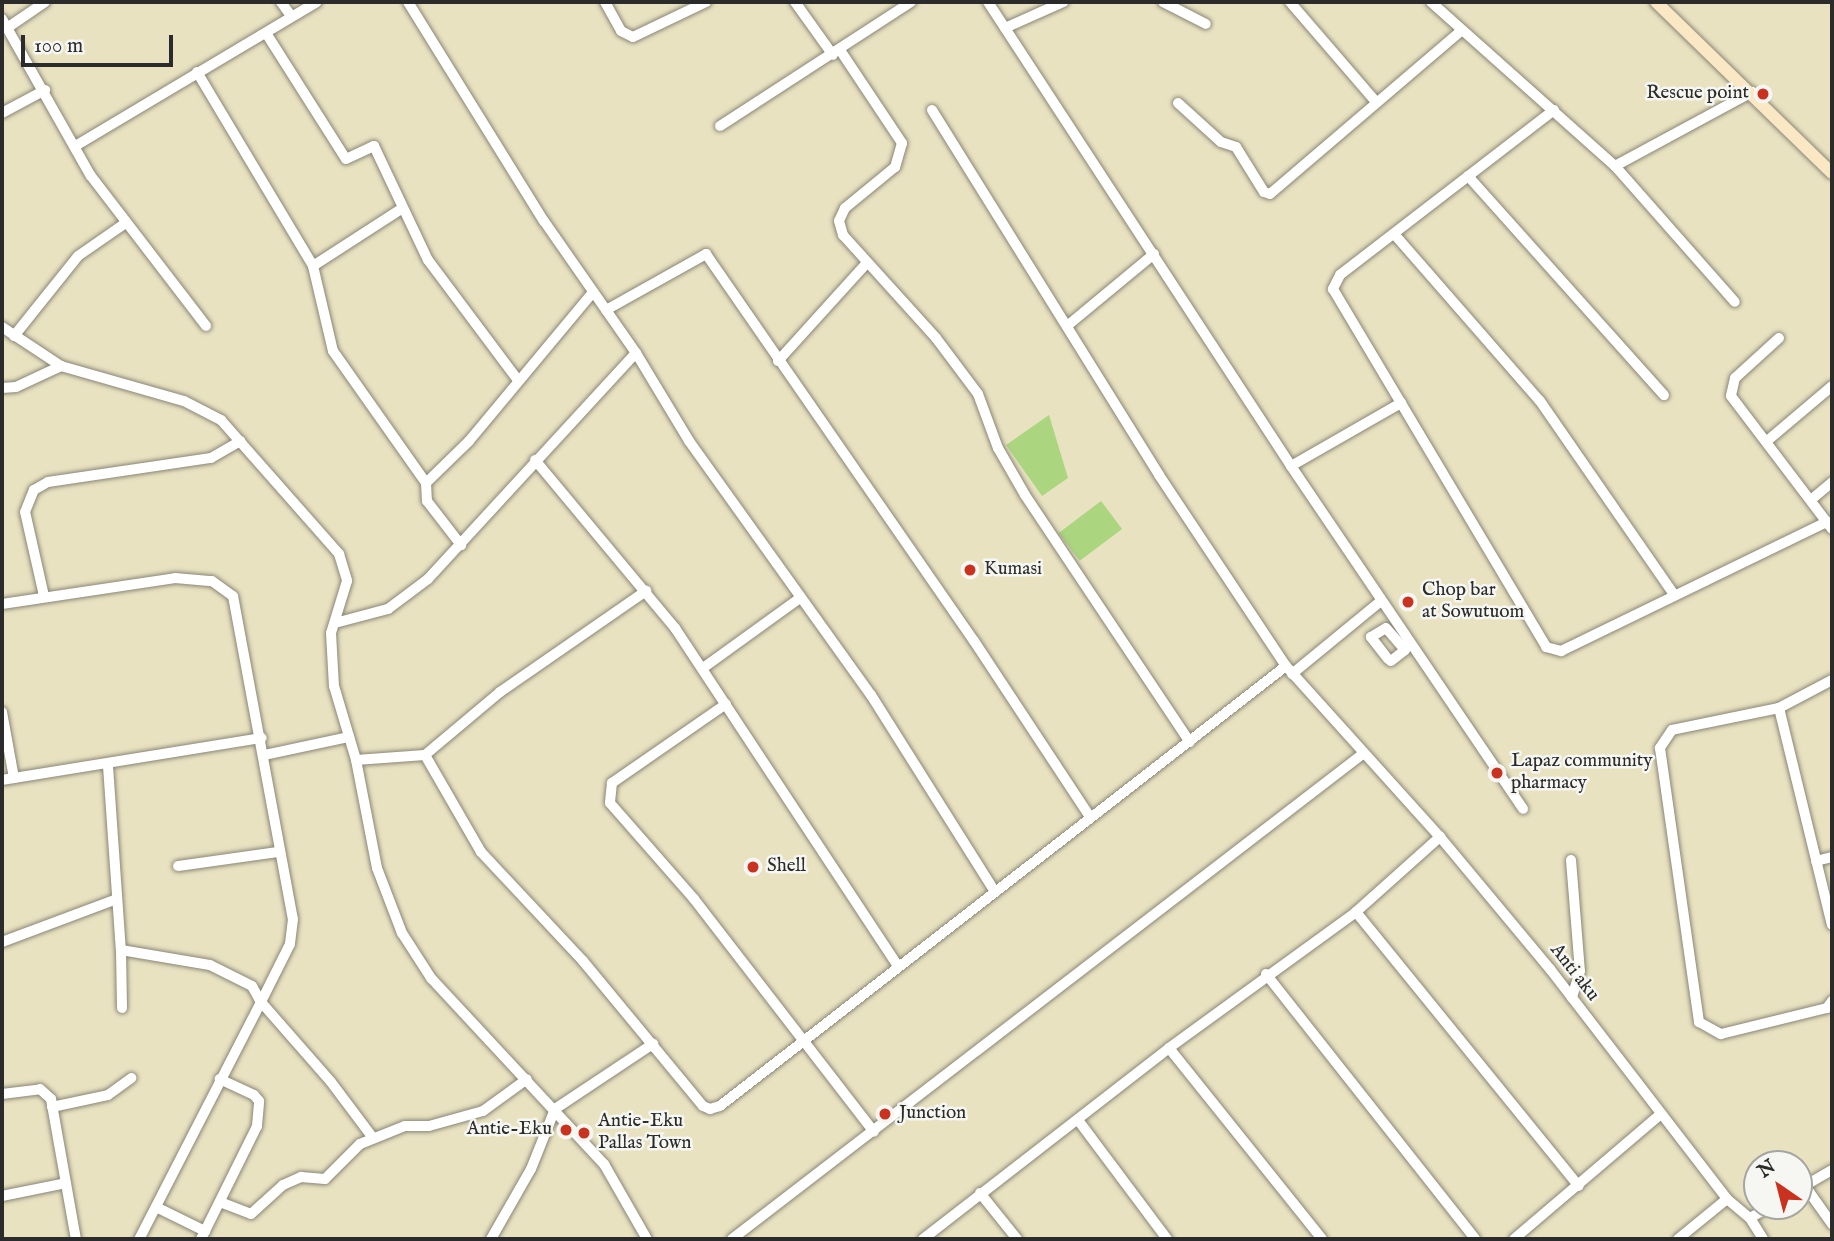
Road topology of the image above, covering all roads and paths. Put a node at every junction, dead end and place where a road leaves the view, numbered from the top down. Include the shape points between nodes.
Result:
1 (45, 2) edge
2 (281, 2) edge
3 (317, 2) edge
4 (408, 2) edge
5 (606, 2) edge
6 (706, 2) edge
7 (795, 2) edge
8 (911, 2) edge
9 (988, 2) edge
10 (1063, 2) edge
11 (1163, 2) edge
12 (1290, 2) edge
13 (1431, 2) edge
14 (1656, 2) edge
15 (291, 16) junction
16 (4, 23) edge
17 (1206, 24) dead end
18 (1005, 28) junction
19 (1461, 31) junction
20 (265, 33) junction
21 (836, 52) junction
22 (197, 72) junction
23 (45, 90) junction
24 (1752, 92) junction
25 (1376, 102) junction
26 (1178, 103) dead end
27 (932, 110) dead end
28 (1554, 110) junction
29 (2, 113) edge
30 (720, 126) dead end
31 (77, 145) junction
32 (1615, 166) junction
33 (1832, 173) edge
34 (1468, 176) junction
35 (401, 209) junction
36 (124, 224) junction
37 (1395, 235) junction
38 (1154, 254) junction
39 (867, 263) junction
40 (313, 266) junction
41 (593, 292) junction
42 (1735, 302) dead end
43 (606, 310) junction
44 (205, 326) dead end
45 (1067, 326) junction
46 (2, 327) edge
47 (14, 336) junction
48 (1779, 338) dead end
49 (636, 353) junction
50 (778, 361) junction
51 (61, 366) junction
52 (517, 379) junction
53 (1832, 386) edge
54 (2, 388) edge
55 (1664, 395) dead end
56 (1401, 403) junction
57 (241, 441) junction
58 (1767, 441) junction
59 (536, 460) junction
60 (1291, 466) junction
61 (1832, 482) edge
62 (426, 483) junction
63 (1812, 499) junction
64 (1830, 526) edge
65 (461, 545) junction
66 (646, 591) junction
67 (1673, 593) junction
68 (44, 596) junction
69 (800, 598) junction
70 (1381, 601) junction
71 (2, 604) edge
72 (335, 623) junction
73 (702, 668) junction
74 (1289, 670) junction
75 (1832, 680) edge
76 (726, 704) junction
77 (1779, 708) junction
78 (2, 712) edge
79 (349, 737) junction
80 (262, 738) junction
81 (1190, 742) junction
82 (1364, 753) junction
83 (264, 755) junction
84 (425, 755) junction
85 (356, 760) junction
86 (108, 766) junction
87 (14, 778) junction
88 (2, 780) edge
89 (1522, 809) dead end
90 (1090, 817) junction
91 (1440, 837) junction
92 (278, 852) junction
93 (1832, 857) edge
94 (1571, 860) dead end
95 (1816, 861) junction
96 (178, 866) dead end
97 (994, 890) junction
98 (117, 899) junction
99 (1356, 912) junction
100 (1832, 925) edge
101 (2, 942) edge
102 (121, 950) junction
103 (898, 966) junction
104 (1266, 974) junction
105 (1572, 998) junction
106 (1832, 1001) edge
107 (261, 1002) junction
108 (122, 1008) dead end
109 (802, 1042) junction
110 (653, 1044) junction
111 (1169, 1048) junction
112 (131, 1078) dead end
113 (219, 1079) junction
114 (527, 1079) junction
115 (2, 1094) edge
116 (52, 1107) junction
117 (555, 1109) junction
118 (1661, 1114) junction
119 (1078, 1120) junction
120 (874, 1132) junction
121 (373, 1138) junction
122 (1832, 1170) edge
123 (1813, 1181) edge
124 (66, 1183) junction
125 (1579, 1186) junction
126 (980, 1194) junction
127 (2, 1196) edge
128 (1727, 1199) junction
129 (1813, 1201) edge
130 (220, 1202) junction
131 (156, 1207) junction
132 (1743, 1212) edge
133 (1751, 1220) edge
134 (1832, 1224) edge
135 (203, 1235) edge
136 (76, 1239) edge
137 (139, 1239) edge
138 (491, 1239) edge
139 (648, 1239) edge
140 (732, 1239) edge
141 (923, 1239) edge
142 (1017, 1239) edge
143 (1167, 1239) edge
144 (1322, 1239) edge
145 (1475, 1239) edge
146 (1514, 1239) edge
147 (1678, 1239) edge
148 (1763, 1239) edge

1 - 16 street
2 - 15 street
3 - 15 street
4 - 41 street
5 - 6 street via 621,31 633,37
7 - 21 street
8 - 21 street
9 - 18 street
10 - 18 street
11 - 17 street
12 - 25 street
13 - 19 street
14 - 24 main road
15 - 20 street
16 - 23 street
18 - 38 street
19 - 25 street
19 - 28 street
20 - 22 street
20 - 35 street via 346,159 374,146
21 - 30 street
21 - 39 street via 902,143 894,167 845,208 839,221 843,235
22 - 31 street
22 - 40 street
23 - 29 street
23 - 31 street
24 - 32 street
24 - 33 main road
25 - 26 street via 1270,194 1264,192 1236,147 1221,142
27 - 45 street, Anti aku
28 - 32 street
28 - 34 street
31 - 36 street
32 - 42 street
34 - 37 street
34 - 55 street
35 - 40 street
35 - 52 street via 428,260
36 - 44 street
36 - 47 street via 72,263
37 - 56 street via 1340,275 1333,289
37 - 67 street via 1540,401
38 - 45 street
38 - 60 street
39 - 50 street
39 - 81 street via 936,338 978,394 998,448 1025,495
40 - 62 street via 332,351
41 - 43 street
41 - 52 street
43 - 49 street
43 - 50 street via 706,254
45 - 74 street, Anti aku
46 - 47 street
47 - 51 street
48 - 58 street via 1731,387 1731,396
49 - 59 street
49 - 69 street via 689,441
50 - 90 street via 974,641
51 - 54 street via 16,387
51 - 57 street via 206,410
52 - 62 street via 469,441
53 - 58 street
56 - 60 street
56 - 67 street via 1549,650 1561,651
57 - 68 street via 211,458 48,482 34,490 25,512
57 - 72 street via 346,567
58 - 63 street
59 - 65 street
59 - 66 street
60 - 70 street
61 - 63 street
62 - 65 street via 427,501
63 - 64 street
64 - 67 street
65 - 72 street via 403,600 388,609
66 - 73 street
66 - 84 street via 534,667
68 - 71 street
68 - 80 street via 175,578 224,587 236,602
69 - 73 street
69 - 97 street via 871,695
70 - 74 street
70 - 89 street
72 - 79 street via 330,645 333,672
73 - 76 street
74 - 81 street
74 - 82 street, Anti aku
75 - 77 street
76 - 103 street
76 - 109 street via 612,783 607,794
77 - 95 street
77 - 106 street via 1672,730 1660,748 1699,1022 1721,1034 1827,1007
78 - 87 street
79 - 83 street
79 - 85 street
80 - 83 street
80 - 86 street
81 - 90 street
82 - 91 street, Anti aku
82 - 120 street
83 - 92 street
84 - 85 street
84 - 110 street via 481,852
85 - 114 street via 377,868 401,933 431,978
86 - 87 street
86 - 98 street
87 - 88 street
90 - 97 street
91 - 99 street
91 - 105 street, Anti aku
92 - 96 street
92 - 107 street via 293,931
93 - 95 street
94 - 105 street via 1580,971
95 - 100 street
97 - 103 street
98 - 101 street
98 - 102 street
99 - 104 street
99 - 125 street
102 - 107 street via 210,965 252,986
102 - 108 street
103 - 109 street
104 - 111 street
104 - 145 street
105 - 118 street, Anti aku
107 - 113 street
107 - 121 street
109 - 110 street via 710,1109
109 - 120 street
110 - 117 street
111 - 119 street
111 - 144 street
112 - 116 street via 107,1096
113 - 130 street via 254,1094 259,1110 254,1141
113 - 131 street
114 - 117 street
114 - 121 street via 483,1111 429,1126 405,1125
115 - 116 street via 40,1089
116 - 124 street
117 - 138 street via 531,1169
117 - 139 street via 604,1164
118 - 125 street
118 - 128 street, Anti aku
119 - 126 street
119 - 143 street
120 - 140 street
121 - 130 street via 348,1152 325,1179 301,1177 283,1185 251,1214
122 - 123 street
124 - 127 street
124 - 136 street
125 - 146 street
126 - 141 street
126 - 142 street
128 - 132 street, Anti aku
128 - 147 street
129 - 134 street
130 - 135 street
131 - 135 street
131 - 137 street
133 - 148 street, Anti aku

